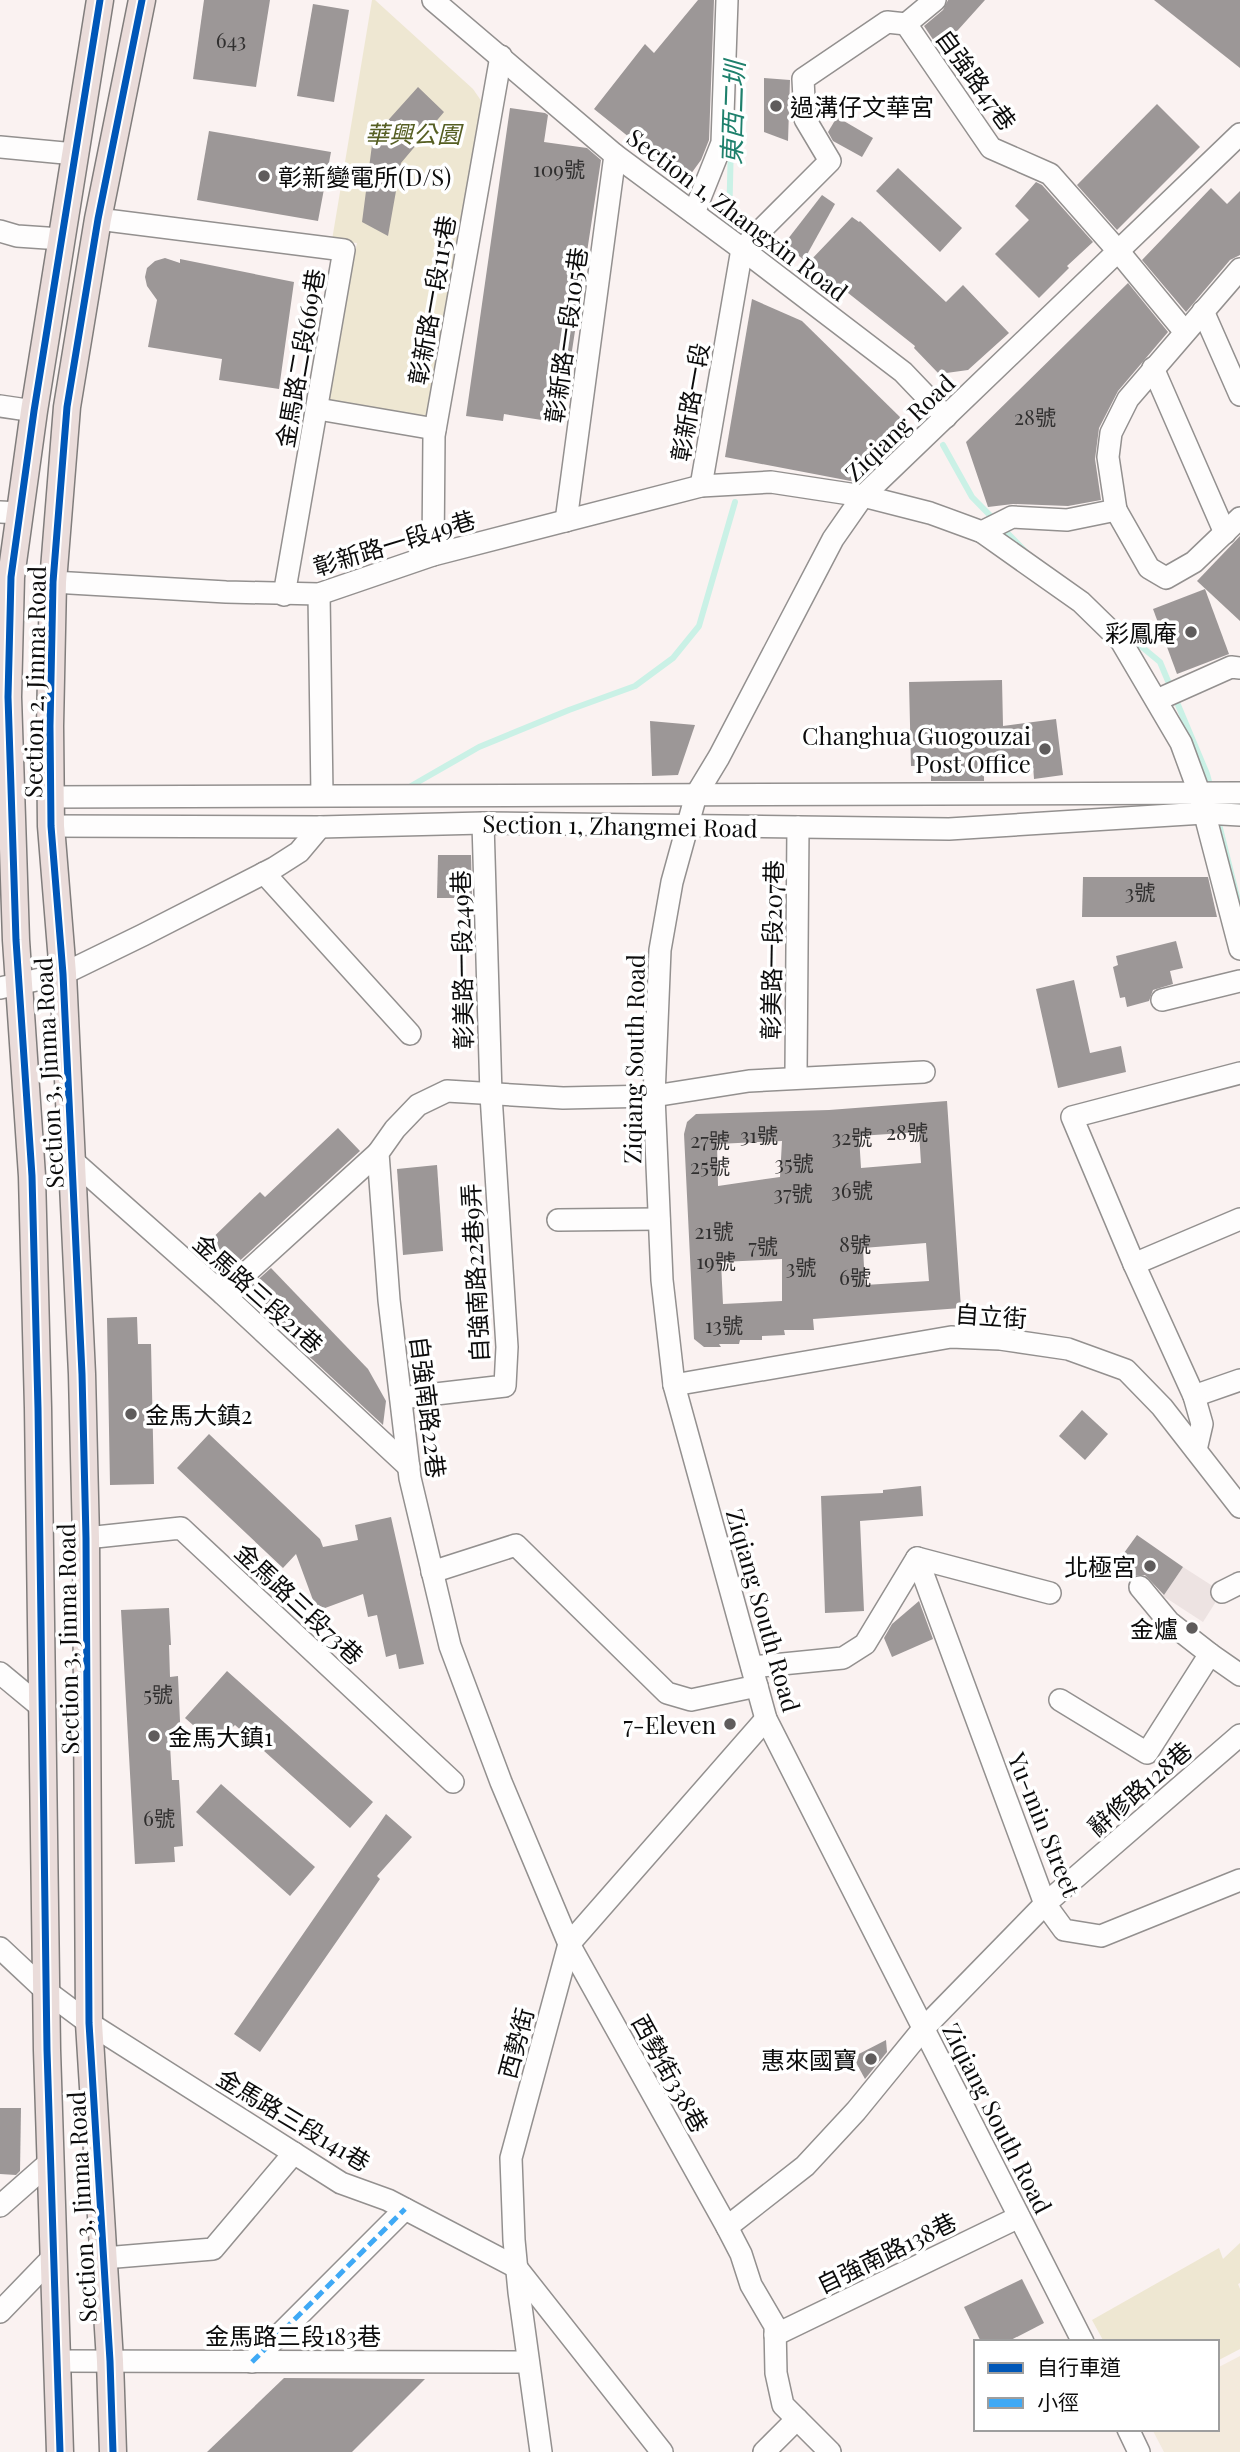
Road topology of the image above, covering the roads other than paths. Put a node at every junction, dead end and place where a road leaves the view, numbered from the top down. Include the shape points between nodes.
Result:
1 (100, 0) edge
2 (142, 0) edge
3 (433, 0) edge
4 (727, 0) edge
5 (934, 0) edge
6 (906, 24) junction
7 (500, 56) junction
8 (1240, 134) edge
9 (0, 147) edge
10 (75, 154) junction
11 (615, 155) junction
12 (694, 213) junction
13 (98, 219) junction
14 (0, 231) edge
15 (61, 239) junction
16 (742, 249) junction
17 (1119, 252) junction
18 (1240, 269) edge
19 (1203, 311) junction
20 (1185, 332) junction
21 (1153, 368) junction
22 (1240, 395) edge
23 (0, 406) edge
24 (317, 409) junction
25 (34, 411) junction
26 (946, 417) junction
27 (435, 429) junction
28 (701, 486) junction
29 (863, 496) junction
30 (1116, 510) junction
31 (10, 512) edge
32 (566, 521) junction
33 (1232, 525) edge
34 (982, 532) junction
35 (433, 555) junction
36 (53, 582) junction
37 (319, 594) junction
38 (284, 595) junction
39 (1240, 668) edge
40 (1165, 697) junction
41 (5, 742) edge
42 (5, 793) edge
43 (1240, 793) edge
44 (322, 795) junction
45 (696, 795) junction
46 (51, 797) junction
47 (1202, 803) junction
48 (1240, 815) edge
49 (483, 824) junction
50 (6, 826) edge
51 (51, 826) junction
52 (688, 826) junction
53 (320, 827) junction
54 (798, 827) junction
55 (264, 873) junction
56 (1240, 949) edge
57 (63, 974) junction
58 (1240, 981) edge
59 (9, 987) edge
60 (1162, 1000) dead end
61 (410, 1034) dead end
62 (924, 1072) dead end
63 (796, 1073) dead end
64 (1240, 1073) edge
65 (491, 1095) junction
66 (654, 1096) junction
67 (378, 1153) junction
68 (72, 1160) junction
69 (659, 1219) junction
70 (1240, 1219) edge
71 (558, 1220) dead end
72 (1134, 1264) junction
73 (223, 1294) junction
74 (1240, 1380) edge
75 (674, 1385) junction
76 (1194, 1396) junction
77 (401, 1398) junction
78 (1196, 1450) junction
79 (409, 1467) junction
80 (1240, 1507) edge
81 (86, 1538) junction
82 (917, 1558) junction
83 (432, 1572) junction
84 (1140, 1587) dead end
85 (1051, 1593) dead end
86 (1210, 1654) junction
87 (0, 1673) edge
88 (1240, 1675) edge
89 (755, 1677) junction
90 (1060, 1700) dead end
91 (41, 1707) junction
92 (766, 1719) junction
93 (1240, 1735) edge
94 (453, 1782) dead end
95 (1240, 1880) edge
96 (1045, 1904) junction
97 (569, 1944) junction
98 (0, 1948) edge
99 (46, 1991) junction
100 (89, 2023) junction
101 (923, 2029) junction
102 (294, 2153) junction
103 (50, 2162) junction
104 (0, 2206) edge
105 (405, 2208) junction
106 (1019, 2217) junction
107 (727, 2227) junction
108 (54, 2256) junction
109 (104, 2258) junction
110 (516, 2267) junction
111 (0, 2312) edge
112 (775, 2335) junction
113 (1082, 2340) edge
114 (58, 2361) junction
115 (110, 2361) junction
116 (252, 2361) junction
117 (528, 2362) junction
118 (797, 2419) junction
119 (1129, 2431) edge
120 (60, 2452) edge
121 (113, 2452) edge
122 (541, 2452) edge
123 (662, 2452) edge
124 (764, 2452) edge
125 (830, 2452) edge
126 (1139, 2452) edge

1 - 10 main road, Section 2, Jinma Road
2 - 13 main road, Section 2, Jinma Road
3 - 7 street, Section 1, Zhangxin Road
4 - 12 street via 722,143
5 - 6 street
6 - 16 street, 自強路47巷 via 887,22 803,79 805,119 830,161
6 - 17 street, 自強路47巷 via 991,148 1050,174
7 - 11 street, Section 1, Zhangxin Road
7 - 27 street, 彰新路一段115巷
8 - 17 street, Ziqiang Road
9 - 10 street
10 - 15 main road, Section 2, Jinma Road
11 - 12 street, Section 1, Zhangxin Road
11 - 32 street, 彰新路一段105巷
12 - 16 street, Section 1, Zhangxin Road
13 - 24 street, 金馬路二段669巷 via 344,250
13 - 36 main road, Section 2, Jinma Road via 67,407
14 - 15 street
15 - 25 main road, Section 2, Jinma Road
16 - 26 street, Section 1, Zhangxin Road via 903,372
16 - 28 street, 彰新路一段
17 - 20 street, 自強路47巷
17 - 26 street, Ziqiang Road
18 - 19 street
19 - 20 street
19 - 22 street
20 - 21 street
21 - 30 street via 1128,399 1111,433 1108,457
21 - 33 street
23 - 25 street
24 - 27 street
24 - 38 street, 金馬路二段669巷
25 - 31 main road, Section 2, Jinma Road
26 - 29 street, Ziqiang Road
27 - 35 street, 彰新路一段115巷
28 - 29 street, 彰新路一段 via 771,482
28 - 32 street, 彰新路一段49巷
29 - 34 street, 彰新路一段
29 - 45 street, Ziqiang Road via 834,539
30 - 33 street via 1149,568 1166,578 1194,562
30 - 34 street via 1067,520 1012,517
31 - 41 main road, Section 2, Jinma Road
32 - 35 street, 彰新路一段49巷
34 - 40 street, 彰新路一段 via 1081,602 1121,641
35 - 37 street, 彰新路一段49巷
36 - 38 street, 彰新路一段49巷
36 - 46 main road, Section 2, Jinma Road
37 - 38 street, 彰新路一段49巷
37 - 44 street
39 - 40 street via 1231,667
40 - 47 street, 彰新路一段
41 - 42 main road, Section 2, Jinma Road
42 - 46 main road, Section 1, Zhangmei Road
42 - 50 main road, Section 2, Jinma Road
43 - 47 street, Section 1, Zhangmei Road
44 - 45 street, Section 1, Zhangmei Road
44 - 46 street, Section 1, Zhangmei Road
45 - 47 street, Section 1, Zhangmei Road
45 - 52 street, Ziqiang Road
46 - 51 main road, Section 2, Jinma Road
47 - 48 street, Section 1, Zhangmei Road
47 - 54 street, Section 1, Zhangmei Road via 949,829
47 - 56 street, 彰新路一段
49 - 52 street, Section 1, Zhangmei Road
49 - 53 street, Section 1, Zhangmei Road
49 - 65 street, 彰美路一段249巷
50 - 51 main road, Section 1, Zhangmei Road
50 - 59 main road, Section 3, Jinma Road
51 - 53 street, Section 1, Zhangmei Road
51 - 57 main road, Section 3, Jinma Road
52 - 54 street, Section 1, Zhangmei Road
52 - 66 street, Ziqiang South Road via 660,950
53 - 55 street via 299,852
54 - 63 street, 彰美路一段207巷
55 - 57 street
55 - 61 street
57 - 59 street
57 - 68 main road, Section 3, Jinma Road
58 - 60 street
59 - 91 main road, Section 3, Jinma Road via 32,1176
62 - 66 street via 749,1081
64 - 72 street via 1072,1117
65 - 66 street
65 - 67 street via 447,1091 418,1105
65 - 77 street, 自強南路22巷9弄 via 508,1347 505,1386
66 - 69 street, Ziqiang South Road
67 - 73 street
67 - 77 street, 自強南路22巷
68 - 73 street, 金馬路三段21巷
68 - 81 main road, Section 3, Jinma Road
69 - 71 street
69 - 75 street, Ziqiang South Road
70 - 72 street
72 - 76 street
73 - 79 street, 金馬路三段21巷
74 - 76 street
75 - 78 street, 自立街 via 951,1337 1000,1339 1068,1349 1126,1370
75 - 89 street, Ziqiang South Road
76 - 78 street via 1202,1424
77 - 79 street, 自強南路22巷
78 - 80 street, 自立街
79 - 83 street, 自強南路22巷
81 - 94 street, 金馬路三段73巷 via 181,1528
81 - 100 main road, Section 3, Jinma Road
82 - 85 street
82 - 89 street via 865,1644 844,1658
82 - 96 street, Yu-min Street
83 - 89 street via 516,1545 667,1693 691,1700
83 - 97 street, 自強南路22巷 via 450,1646
84 - 86 street via 1169,1622
86 - 88 street
86 - 90 street via 1147,1753
87 - 91 street
89 - 92 street, Ziqiang South Road
91 - 99 main road, Section 3, Jinma Road
92 - 97 street, 西勢街
92 - 101 street, Ziqiang South Road
93 - 96 street, 辭修路128巷
95 - 96 street, Yu-min Street via 1101,1936 1064,1930
96 - 101 street, 辭修路128巷
97 - 107 street, 西勢街338巷
97 - 110 street, 西勢街 via 511,2158
98 - 99 street, 金馬路三段141巷
99 - 100 street, 金馬路三段141巷
99 - 103 main road, Section 3, Jinma Road
100 - 102 street, 金馬路三段141巷
100 - 109 main road, Section 3, Jinma Road
101 - 106 street, Ziqiang South Road
101 - 107 street, 辭修路128巷 via 805,2166
102 - 105 street, 金馬路三段141巷 via 341,2183
102 - 109 street via 213,2249
103 - 104 street
103 - 108 main road, Section 3, Jinma Road
105 - 110 street, 金馬路三段141巷
105 - 116 street
106 - 112 street, 自強南路138巷
106 - 113 street, Ziqiang South Road
107 - 112 street, 西勢街338巷 via 751,2286 775,2326
108 - 111 street
108 - 114 main road, Section 3, Jinma Road
109 - 115 main road, Section 3, Jinma Road
110 - 117 street, 西勢街
110 - 123 street
112 - 118 street via 783,2405
114 - 115 street, 金馬路三段183巷
114 - 120 main road, Section 3, Jinma Road
115 - 116 street, 金馬路三段183巷
115 - 121 main road, Section 3, Jinma Road
116 - 117 street, 金馬路三段183巷
117 - 122 street, 西勢街
118 - 124 street
118 - 125 street
119 - 126 street

